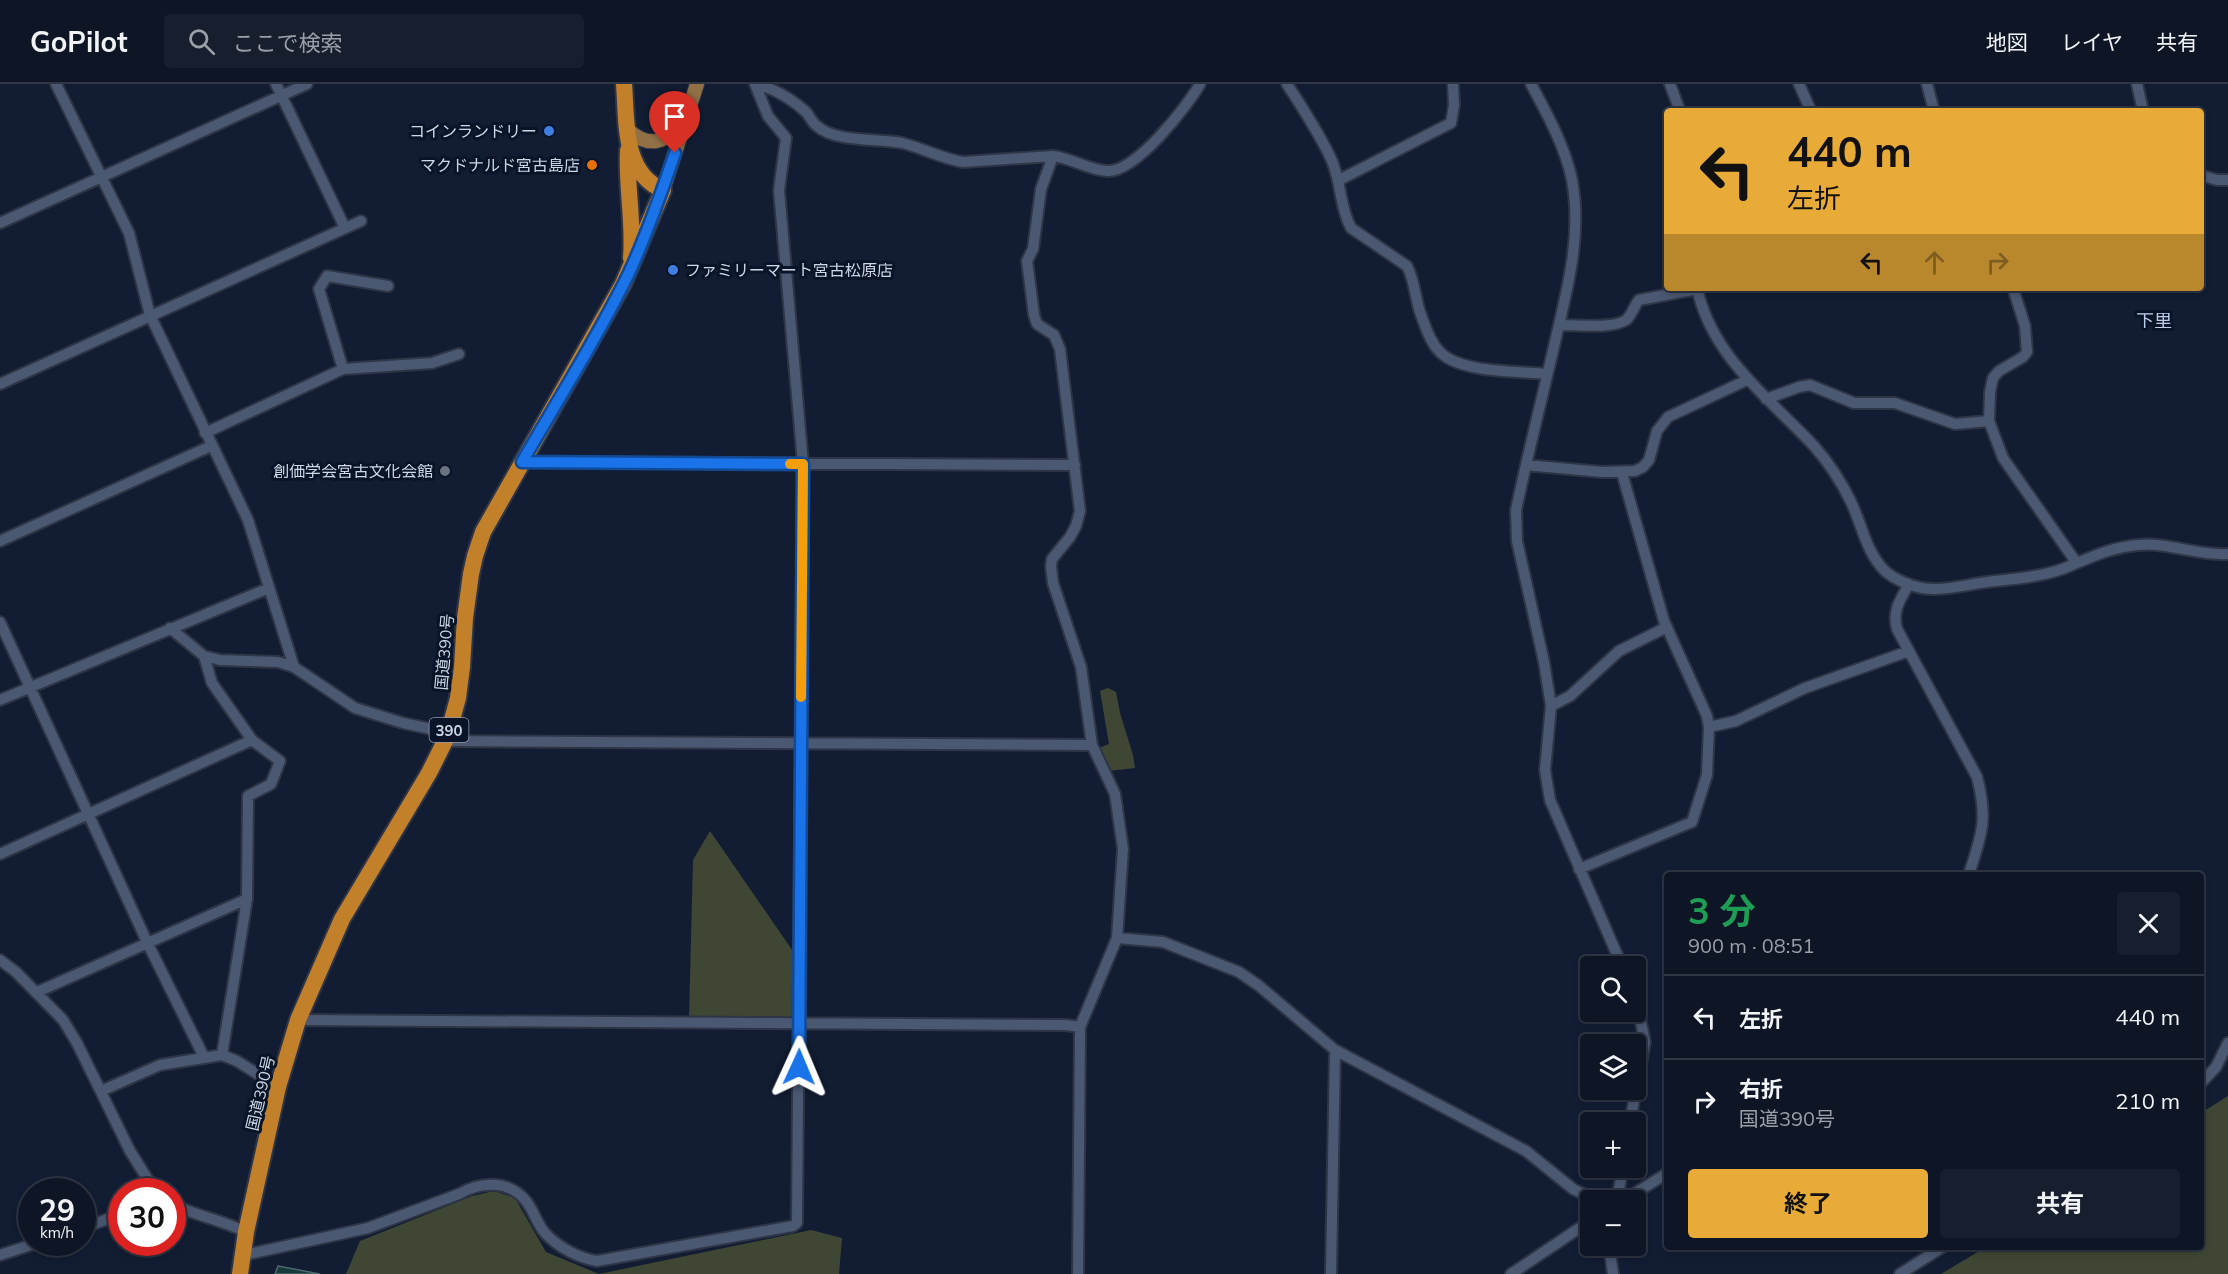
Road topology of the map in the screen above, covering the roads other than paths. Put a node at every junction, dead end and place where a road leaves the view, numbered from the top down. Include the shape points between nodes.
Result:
1 (56, 84) edge
2 (276, 84) edge
3 (307, 84) edge
4 (624, 84) edge
5 (697, 84) edge
6 (756, 84) edge
7 (1200, 84) edge
8 (1287, 84) edge
9 (1453, 84) edge
10 (1531, 84) edge
11 (1670, 84) edge
12 (1799, 84) edge
13 (1927, 84) edge
14 (2137, 84) edge
15 (281, 96) junction
16 (1679, 108) edge
17 (1810, 108) edge
18 (1933, 108) edge
19 (2143, 108) edge
20 (685, 124) junction
21 (628, 137) junction
22 (1053, 156) junction
23 (2204, 176) edge
24 (102, 178) junction
25 (1339, 180) junction
26 (2228, 180) edge
27 (663, 190) junction
28 (360, 221) dead end
29 (0, 223) edge
30 (345, 228) junction
31 (630, 271) junction
32 (388, 286) dead end
33 (1686, 291) edge
34 (1698, 291) edge
35 (2014, 291) edge
36 (150, 315) junction
37 (1559, 325) junction
38 (459, 354) dead end
39 (343, 369) junction
40 (1547, 374) junction
41 (1747, 380) junction
42 (0, 384) edge
43 (1766, 399) junction
44 (1989, 422) junction
45 (205, 433) junction
46 (211, 446) junction
47 (522, 462) junction
48 (803, 464) junction
49 (1075, 465) junction
50 (1526, 465) junction
51 (1622, 473) junction
52 (0, 541) edge
53 (2228, 554) edge
54 (2076, 562) junction
55 (1909, 584) junction
56 (269, 588) junction
57 (0, 622) edge
58 (1667, 627) junction
59 (170, 628) junction
60 (1909, 651) junction
61 (204, 656) junction
62 (294, 667) junction
63 (29, 686) junction
64 (0, 699) edge
65 (1551, 706) junction
66 (1709, 727) junction
67 (252, 740) junction
68 (445, 741) junction
69 (801, 742) junction
70 (1092, 745) junction
71 (88, 815) junction
72 (0, 854) edge
73 (1580, 869) junction
74 (1971, 872) edge
75 (247, 899) junction
76 (1117, 938) junction
77 (148, 944) junction
78 (1618, 956) edge
79 (0, 960) edge
80 (37, 993) junction
81 (298, 1020) junction
82 (1641, 1022) edge
83 (800, 1024) junction
84 (1080, 1027) junction
85 (2228, 1043) edge
86 (1335, 1050) junction
87 (222, 1055) junction
88 (204, 1057) junction
89 (2204, 1080) edge
90 (278, 1087) junction
91 (101, 1091) junction
92 (1632, 1112) edge
93 (1664, 1175) edge
94 (147, 1178) edge
95 (1640, 1190) edge
96 (1580, 1192) edge
97 (186, 1211) edge
98 (1580, 1228) edge
99 (246, 1232) junction
100 (18, 1249) edge
101 (1938, 1250) edge
102 (0, 1255) edge
103 (244, 1255) junction
104 (1610, 1256) edge
105 (240, 1274) edge
106 (1078, 1274) edge
107 (1331, 1274) edge
108 (1511, 1274) edge
109 (1612, 1274) edge
110 (1900, 1274) edge

1 - 24 street
2 - 15 street
3 - 15 street
4 - 21 highway
5 - 20 main road
6 - 22 street via 787,97 808,113 817,127 847,139 903,143 963,162
6 - 48 street via 768,116 786,138 780,212
7 - 22 street via 1145,151 1115,171
8 - 25 street via 1318,134
9 - 25 street via 1451,123
10 - 37 street via 1566,154 1575,204 1575,246
11 - 16 street
12 - 17 street
13 - 18 street
14 - 19 street
15 - 24 street
15 - 30 street
20 - 21 main road via 665,140
20 - 27 main road
21 - 27 highway via 642,173 652,185
21 - 31 highway
22 - 49 street via 1041,189 1033,249 1027,261 1037,324 1054,335 1060,349
23 - 26 street
24 - 29 street
24 - 36 street via 129,232
25 - 40 street via 1351,228 1407,266 1428,334 1438,351 1469,367
27 - 31 highway, 国道390号 / 390
28 - 30 street
30 - 36 street
31 - 47 highway, 国道390号 / 390
32 - 39 street via 327,276 319,289
33 - 37 street via 1639,300 1624,321
34 - 41 street via 1712,329
35 - 44 street via 2025,326 2027,352 1993,378
36 - 42 street
36 - 45 street
37 - 40 street
38 - 39 street via 432,363
39 - 45 street
40 - 50 street
41 - 43 street
41 - 51 street via 1668,417 1657,431 1649,460 1635,471
43 - 44 street via 1810,385 1854,403 1895,403 1955,424
43 - 55 street via 1827,460 1852,503 1870,551 1886,572
44 - 54 street via 2003,458
45 - 46 street
46 - 52 street
46 - 56 street via 248,520
47 - 48 street
47 - 68 highway, 国道390号 / 390 via 483,532 475,555 458,698
48 - 49 street
48 - 69 street
49 - 70 street via 1080,511 1076,526 1051,566 1081,667
50 - 51 street
50 - 65 street via 1516,510 1517,541
51 - 58 street
53 - 54 street via 2141,544 2106,550
54 - 55 street via 2035,575 1935,589
55 - 60 street via 1895,609 1895,620
56 - 59 street
56 - 62 street
57 - 63 street
58 - 65 street via 1619,651 1570,696
58 - 66 street
59 - 61 street
59 - 63 street
60 - 66 street via 1805,688 1736,721
60 - 74 street via 1979,786 1984,815
61 - 62 street via 278,662
61 - 67 street via 212,683
62 - 68 street via 355,708 431,729
63 - 64 street
63 - 71 street
65 - 73 street via 1545,770 1548,790
66 - 73 street via 1707,775 1692,822
67 - 71 street
67 - 75 street via 280,761 272,784 248,796
68 - 69 street
68 - 81 highway, 国道390号 / 390 via 342,919
69 - 70 street
69 - 83 street
70 - 76 street via 1115,794 1120,824 1123,849
71 - 72 street
71 - 77 street
73 - 78 street
75 - 77 street
75 - 87 street
76 - 84 street
76 - 86 street via 1163,942 1239,972
77 - 80 street
77 - 88 street
79 - 80 street
80 - 91 street via 63,1020
81 - 83 street
81 - 90 highway, 国道390号 / 390
82 - 92 street via 1645,1042
83 - 84 street
83 - 103 street via 798,1217 793,1226 597,1261 580,1257 558,1244 542,1229 518,1193 493,1183 470,1187 368,1228
84 - 106 street
85 - 89 street via 2216,1067
86 - 96 street via 1526,1151
86 - 107 street
87 - 88 street
87 - 90 street via 237,1060
88 - 91 street via 160,1065
90 - 99 highway, 国道390号 / 390
91 - 94 street
93 - 95 street
97 - 99 street
98 - 108 street
99 - 103 highway, 国道390号 / 390
100 - 102 street
101 - 110 street
103 - 105 highway, 国道390号 / 390
104 - 109 street

